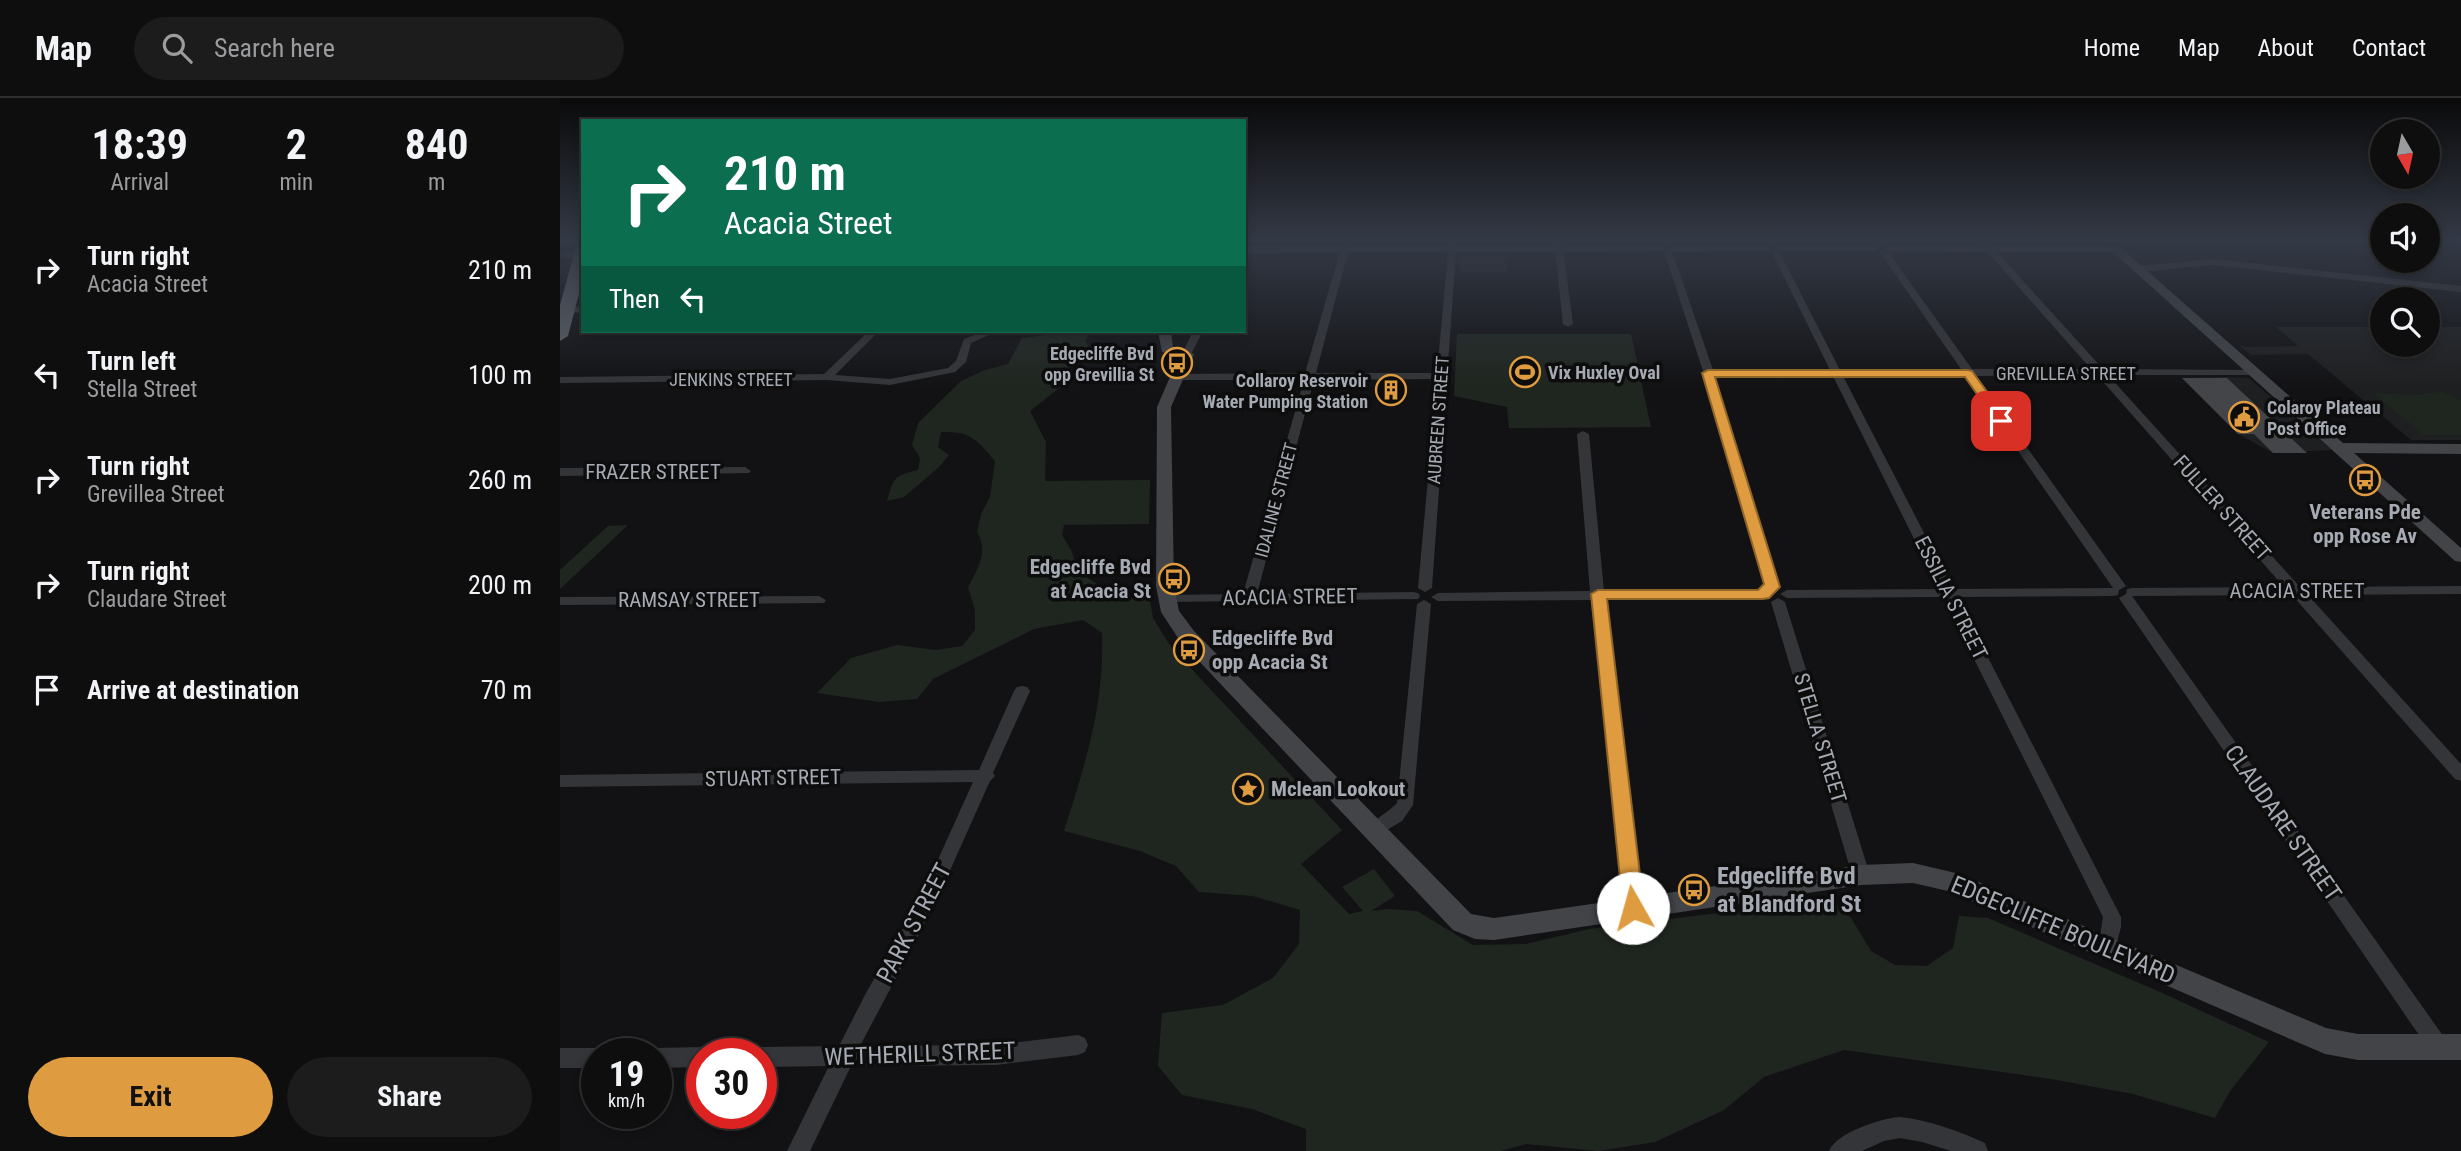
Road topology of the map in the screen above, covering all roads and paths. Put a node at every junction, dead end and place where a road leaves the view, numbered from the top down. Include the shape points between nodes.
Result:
1 (574, 290) edge
2 (1333, 290) edge
3 (1449, 290) edge
4 (1564, 290) edge
5 (1680, 290) edge
6 (1795, 290) edge
7 (1911, 290) edge
8 (2026, 290) edge
9 (2162, 290) edge
10 (570, 310) edge
11 (1568, 324) dead end
12 (872, 333) edge
13 (988, 333) edge
14 (1165, 333) edge
15 (1197, 333) edge
16 (560, 336) edge
17 (1186, 354) junction
18 (2256, 372) junction
19 (1708, 373) junction
20 (1968, 373) junction
21 (2101, 373) junction
22 (1837, 374) junction
23 (1310, 376) junction
24 (1442, 376) junction
25 (827, 377) junction
26 (1176, 377) junction
27 (560, 380) edge
28 (1583, 434) dead end
29 (2341, 448) junction
30 (2461, 449) edge
31 (745, 471) dead end
32 (560, 472) edge
33 (2461, 557) edge
34 (2461, 590) edge
35 (2297, 591) junction
36 (2123, 592) junction
37 (1598, 594) junction
38 (1775, 594) junction
39 (1949, 594) junction
40 (1425, 596) junction
41 (1249, 597) junction
42 (1167, 599) junction
43 (819, 600) dead end
44 (560, 601) edge
45 (1022, 691) dead end
46 (2461, 775) edge
47 (987, 776) junction
48 (560, 781) edge
49 (1375, 830) junction
50 (1861, 875) junction
51 (1633, 908) junction
52 (2107, 948) junction
53 (1078, 1045) dead end
54 (2450, 1047) edge
55 (777, 1057) edge
56 (845, 1057) junction
57 (560, 1058) edge
58 (581, 1058) edge
59 (798, 1151) edge
60 (1840, 1151) edge
61 (1977, 1151) edge

1 - 10 highway
2 - 23 street, IDALINE STREET
3 - 24 street, AUBREEN STREET
4 - 11 street
5 - 19 street, STELLA STREET
6 - 22 street, ESSILIA STREET
7 - 20 street, CLAUDARE STREET
8 - 21 street, FULLER STREET
9 - 18 street
10 - 16 highway
12 - 25 street
13 - 25 street, JENKINS STREET via 967,341 961,362 951,370 901,380
14 - 17 street via 1167,349
15 - 17 street
17 - 26 street, EDGECLIFFE BOULEVARD
18 - 21 street, GREVILLEA STREET
18 - 29 street
19 - 22 street, GREVILLEA STREET
19 - 38 street, STELLA STREET
20 - 21 street, GREVILLEA STREET
20 - 22 street, GREVILLEA STREET
20 - 36 street, CLAUDARE STREET
21 - 35 street, FULLER STREET
22 - 39 street, ESSILIA STREET
23 - 24 street
23 - 26 street
23 - 41 street, IDALINE STREET
24 - 40 street, AUBREEN STREET
25 - 27 street, JENKINS STREET
26 - 42 street, EDGECLIFFE BOULEVARD via 1164,407
28 - 37 street
29 - 30 street
29 - 33 street
31 - 32 street, FRAZER STREET
34 - 35 street, ACACIA STREET
35 - 36 street, ACACIA STREET
35 - 46 street, FULLER STREET
36 - 39 street, ACACIA STREET
36 - 54 street, CLAUDARE STREET
37 - 38 street, ACACIA STREET
37 - 40 street, ACACIA STREET
37 - 51 street
38 - 39 street, ACACIA STREET
38 - 50 street, STELLA STREET
39 - 52 street, ESSILIA STREET via 2112,917
40 - 41 street, ACACIA STREET
40 - 49 street, AUBREEN STREET via 1405,805
41 - 42 street, ACACIA STREET
42 - 49 street, EDGECLIFFE BOULEVARD via 1170,612 1187,636
43 - 44 street, RAMSAY STREET
45 - 47 street, PARK STREET
47 - 48 street, STUART STREET
47 - 56 street, PARK STREET via 929,899
49 - 51 street, EDGECLIFFE BOULEVARD via 1462,922 1475,928
50 - 51 street, EDGECLIFFE BOULEVARD
50 - 52 street, EDGECLIFFE BOULEVARD via 1913,873 1951,881
52 - 54 street, EDGECLIFFE BOULEVARD via 2325,1041 2358,1047
53 - 56 street, WETHERILL STREET via 996,1055
55 - 56 street, WETHERILL STREET
56 - 59 street, PARK STREET
57 - 58 street
60 - 61 street via 1894,1127 1937,1135

